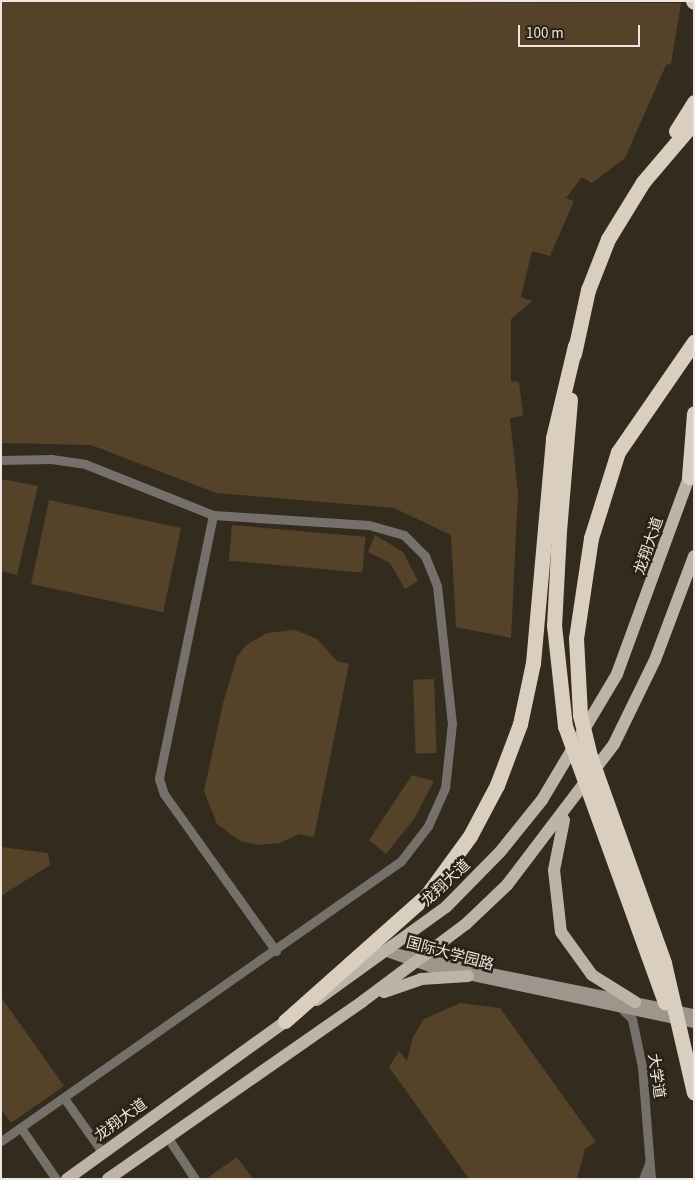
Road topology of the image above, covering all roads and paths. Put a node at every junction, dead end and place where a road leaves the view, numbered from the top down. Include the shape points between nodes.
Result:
1 (694, 102) edge
2 (694, 122) edge
3 (643, 182) junction
4 (694, 342) edge
5 (575, 346) junction
6 (694, 412) edge
7 (1, 460) edge
8 (688, 477) joint
9 (213, 515) junction
10 (694, 556) edge
11 (571, 804) junction
12 (276, 951) junction
13 (387, 952) junction
14 (418, 960) junction
15 (468, 976) junction
16 (363, 1001) junction
17 (635, 1002) junction
18 (623, 1010) junction
19 (694, 1014) edge
20 (285, 1021) junction
21 (694, 1022) edge
22 (692, 1088) edge
23 (64, 1098) junction
24 (20, 1128) junction
25 (168, 1138) junction
26 (1, 1141) edge
27 (651, 1151) junction
28 (103, 1153) junction
29 (56, 1179) edge
30 (67, 1179) edge
31 (108, 1179) edge
32 (195, 1179) edge
33 (643, 1179) edge
34 (651, 1179) edge

1 - 3 highway
2 - 3 highway
3 - 5 highway via 608,239
4 - 22 highway, bridge via 618,452 591,538 576,638 580,715 590,756 664,964
5 - 20 highway via 554,438 534,663 520,724 497,785 470,836 427,895
5 - 22 highway, bridge via 554,625 565,726
6 - 8 highway
7 - 9 street via 51,459 85,464
8 - 13 main road, 龙翔大道 via 632,641 563,770 482,872
9 - 12 street via 159,779 164,794
9 - 12 street via 388,529 416,544 437,586 452,723 449,768 437,808 417,843 383,878
10 - 11 main road via 645,685 614,744
11 - 14 main road via 507,886
11 - 17 main road via 554,870 561,932 592,975
12 - 23 street
13 - 14 street, 国际大学园路
13 - 20 main road, 龙翔大道
14 - 15 street, 国际大学园路
14 - 16 main road
14 - 17 street, 国际大学园路
15 - 16 main road via 415,980
15 - 18 street, 国际大学园路
16 - 25 main road
17 - 19 street, 国际大学园路
18 - 21 street, 国际大学园路
18 - 27 street, 大学道 via 632,1019 636,1036
20 - 28 main road, 龙翔大道
23 - 24 street
23 - 28 street
24 - 26 street
24 - 29 street
25 - 31 main road
25 - 32 street
27 - 33 street, 大学道
27 - 34 street, 大学道
28 - 30 main road, 龙翔大道

